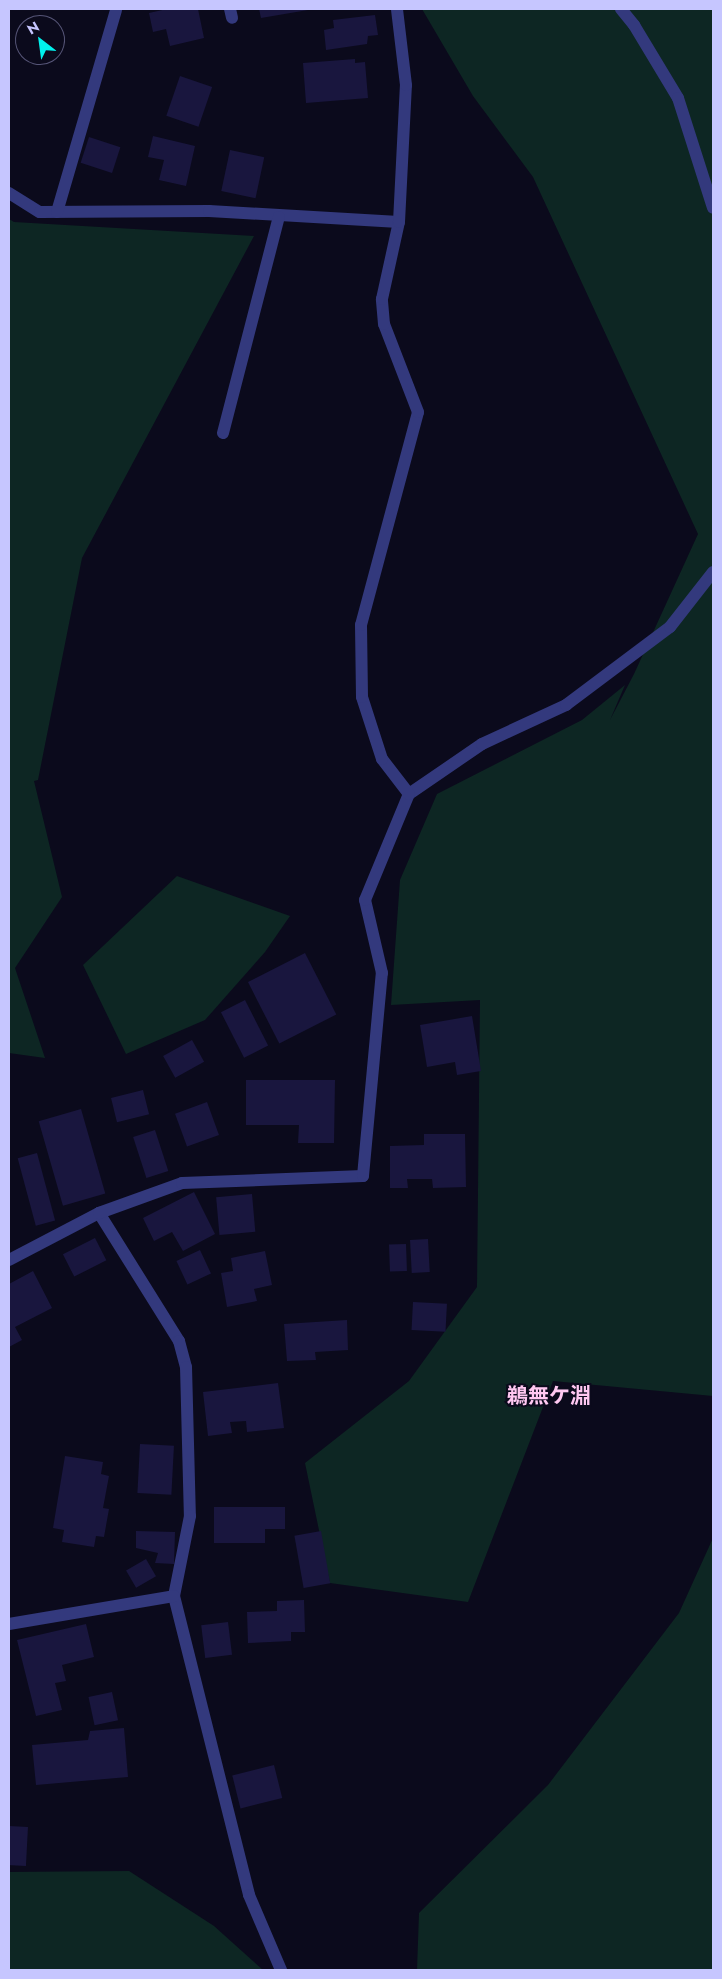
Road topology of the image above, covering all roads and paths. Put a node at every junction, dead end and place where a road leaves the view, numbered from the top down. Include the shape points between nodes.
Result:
1 (397, 9) edge
2 (621, 9) edge
3 (116, 10) dead end
4 (9, 193) edge
5 (713, 208) edge
6 (57, 212) junction
7 (279, 217) junction
8 (399, 222) junction
9 (223, 433) dead end
10 (713, 572) edge
11 (409, 794) junction
12 (98, 1214) junction
13 (9, 1260) edge
14 (174, 1596) junction
15 (9, 1624) edge
16 (281, 1970) edge

1 - 8 street via 406,85
2 - 5 street via 678,98
3 - 6 street
4 - 6 street via 40,212
6 - 7 street via 209,211
7 - 8 street
7 - 9 street
8 - 11 street via 382,299 384,324 418,412 361,625 362,697 382,759
10 - 11 street via 670,627 566,705 482,744
11 - 12 street via 364,900 382,973 363,1176 182,1183
12 - 13 street
12 - 14 street via 178,1341 186,1367 190,1516
14 - 15 street
14 - 16 street via 249,1895

